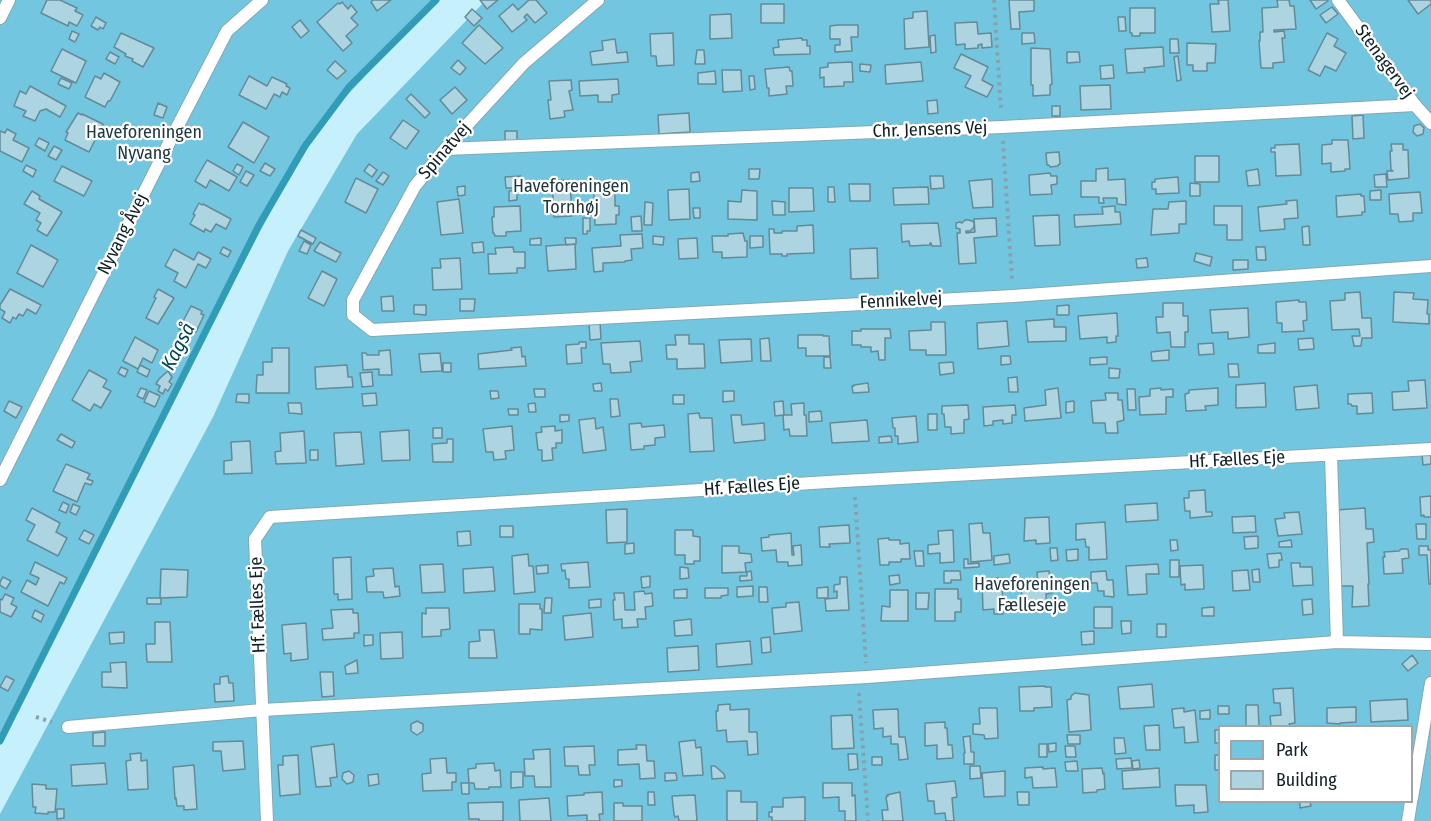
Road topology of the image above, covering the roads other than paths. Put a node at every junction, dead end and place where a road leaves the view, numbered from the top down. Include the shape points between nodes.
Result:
1 (9, 0) edge
2 (262, 0) edge
3 (598, 0) edge
4 (1338, 0) edge
5 (0, 18) edge
6 (1415, 105) junction
7 (1431, 123) edge
8 (445, 149) junction
9 (1431, 266) edge
10 (372, 330) joint
11 (1431, 449) edge
12 (1331, 456) junction
13 (0, 480) edge
14 (1337, 642) junction
15 (1431, 644) edge
16 (1431, 683) edge
17 (262, 710) junction
18 (68, 727) dead end
19 (1413, 788) edge
20 (1411, 803) edge
21 (267, 821) edge
22 (1408, 821) edge

1 - 5 lane
2 - 13 lane, Nyvang Åvej via 227,31
3 - 8 lane, Spinatvej via 524,63
4 - 6 lane, Stenagervej
6 - 7 lane, Stenagervej
6 - 8 lane, Chr. Jensens Vej via 1002,127
8 - 10 lane, Spinatvej via 415,186 353,300 353,315
9 - 10 lane, Fennikelvej via 1013,296
11 - 12 lane, Hf. Fælles Eje
12 - 14 lane
12 - 17 lane, Hf. Fælles Eje via 270,516 255,539
14 - 15 lane
14 - 17 lane via 862,677
16 - 19 lane
17 - 18 lane
17 - 21 lane, Hf. Fælles Eje
20 - 22 lane

